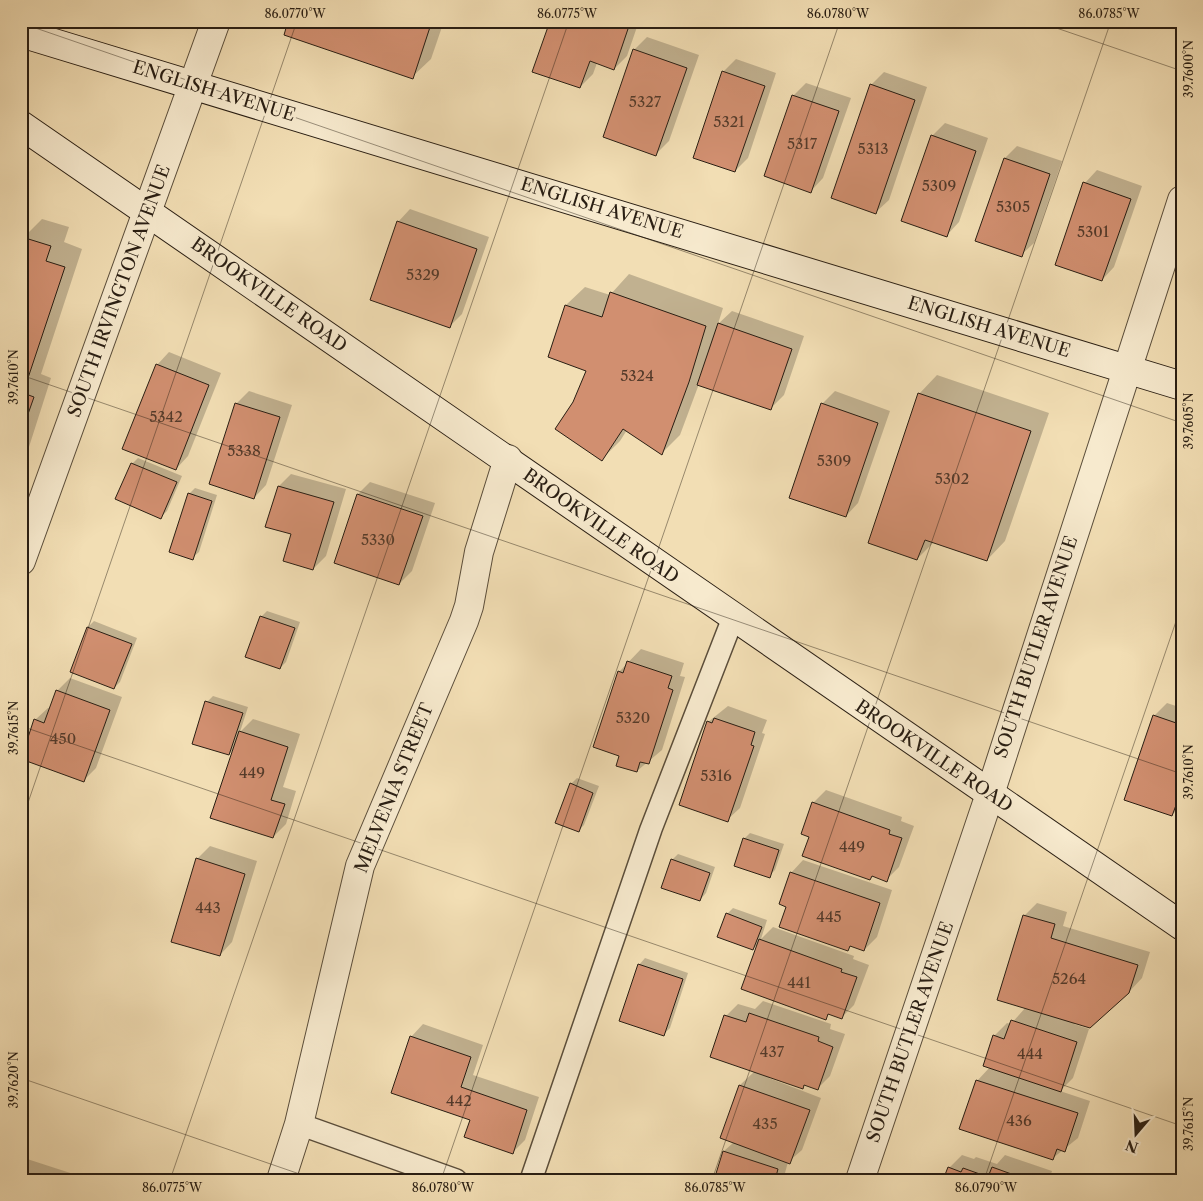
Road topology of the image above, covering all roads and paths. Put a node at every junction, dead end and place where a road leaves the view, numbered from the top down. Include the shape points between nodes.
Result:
1 (216, 21) edge
2 (21, 33) edge
3 (194, 85) junction
4 (21, 125) edge
5 (1182, 200) edge
6 (148, 212) junction
7 (1126, 369) junction
8 (1182, 386) edge
9 (508, 459) junction
10 (24, 543) edge
11 (733, 618) junction
12 (990, 794) junction
13 (1182, 926) edge
14 (299, 1124) junction
15 (280, 1180) edge
16 (456, 1180) edge
17 (531, 1180) edge
18 (860, 1180) edge

1 - 3 street, SOUTH IRVINGTON AVENUE
2 - 3 street, ENGLISH AVENUE
3 - 6 street, SOUTH IRVINGTON AVENUE
3 - 7 street, ENGLISH AVENUE
4 - 6 street, BROOKVILLE ROAD
5 - 7 street, SOUTH BUTLER AVENUE
6 - 9 street, BROOKVILLE ROAD
6 - 10 street, SOUTH IRVINGTON AVENUE
7 - 8 street, ENGLISH AVENUE
7 - 12 street, SOUTH BUTLER AVENUE
9 - 11 street, BROOKVILLE ROAD
9 - 14 street, MELVENIA STREET via 479,552 464,621 360,866
11 - 12 street, BROOKVILLE ROAD
11 - 17 lane via 651,828
12 - 13 street, BROOKVILLE ROAD
12 - 18 street, SOUTH BUTLER AVENUE
14 - 15 street, MELVENIA STREET
14 - 16 lane

